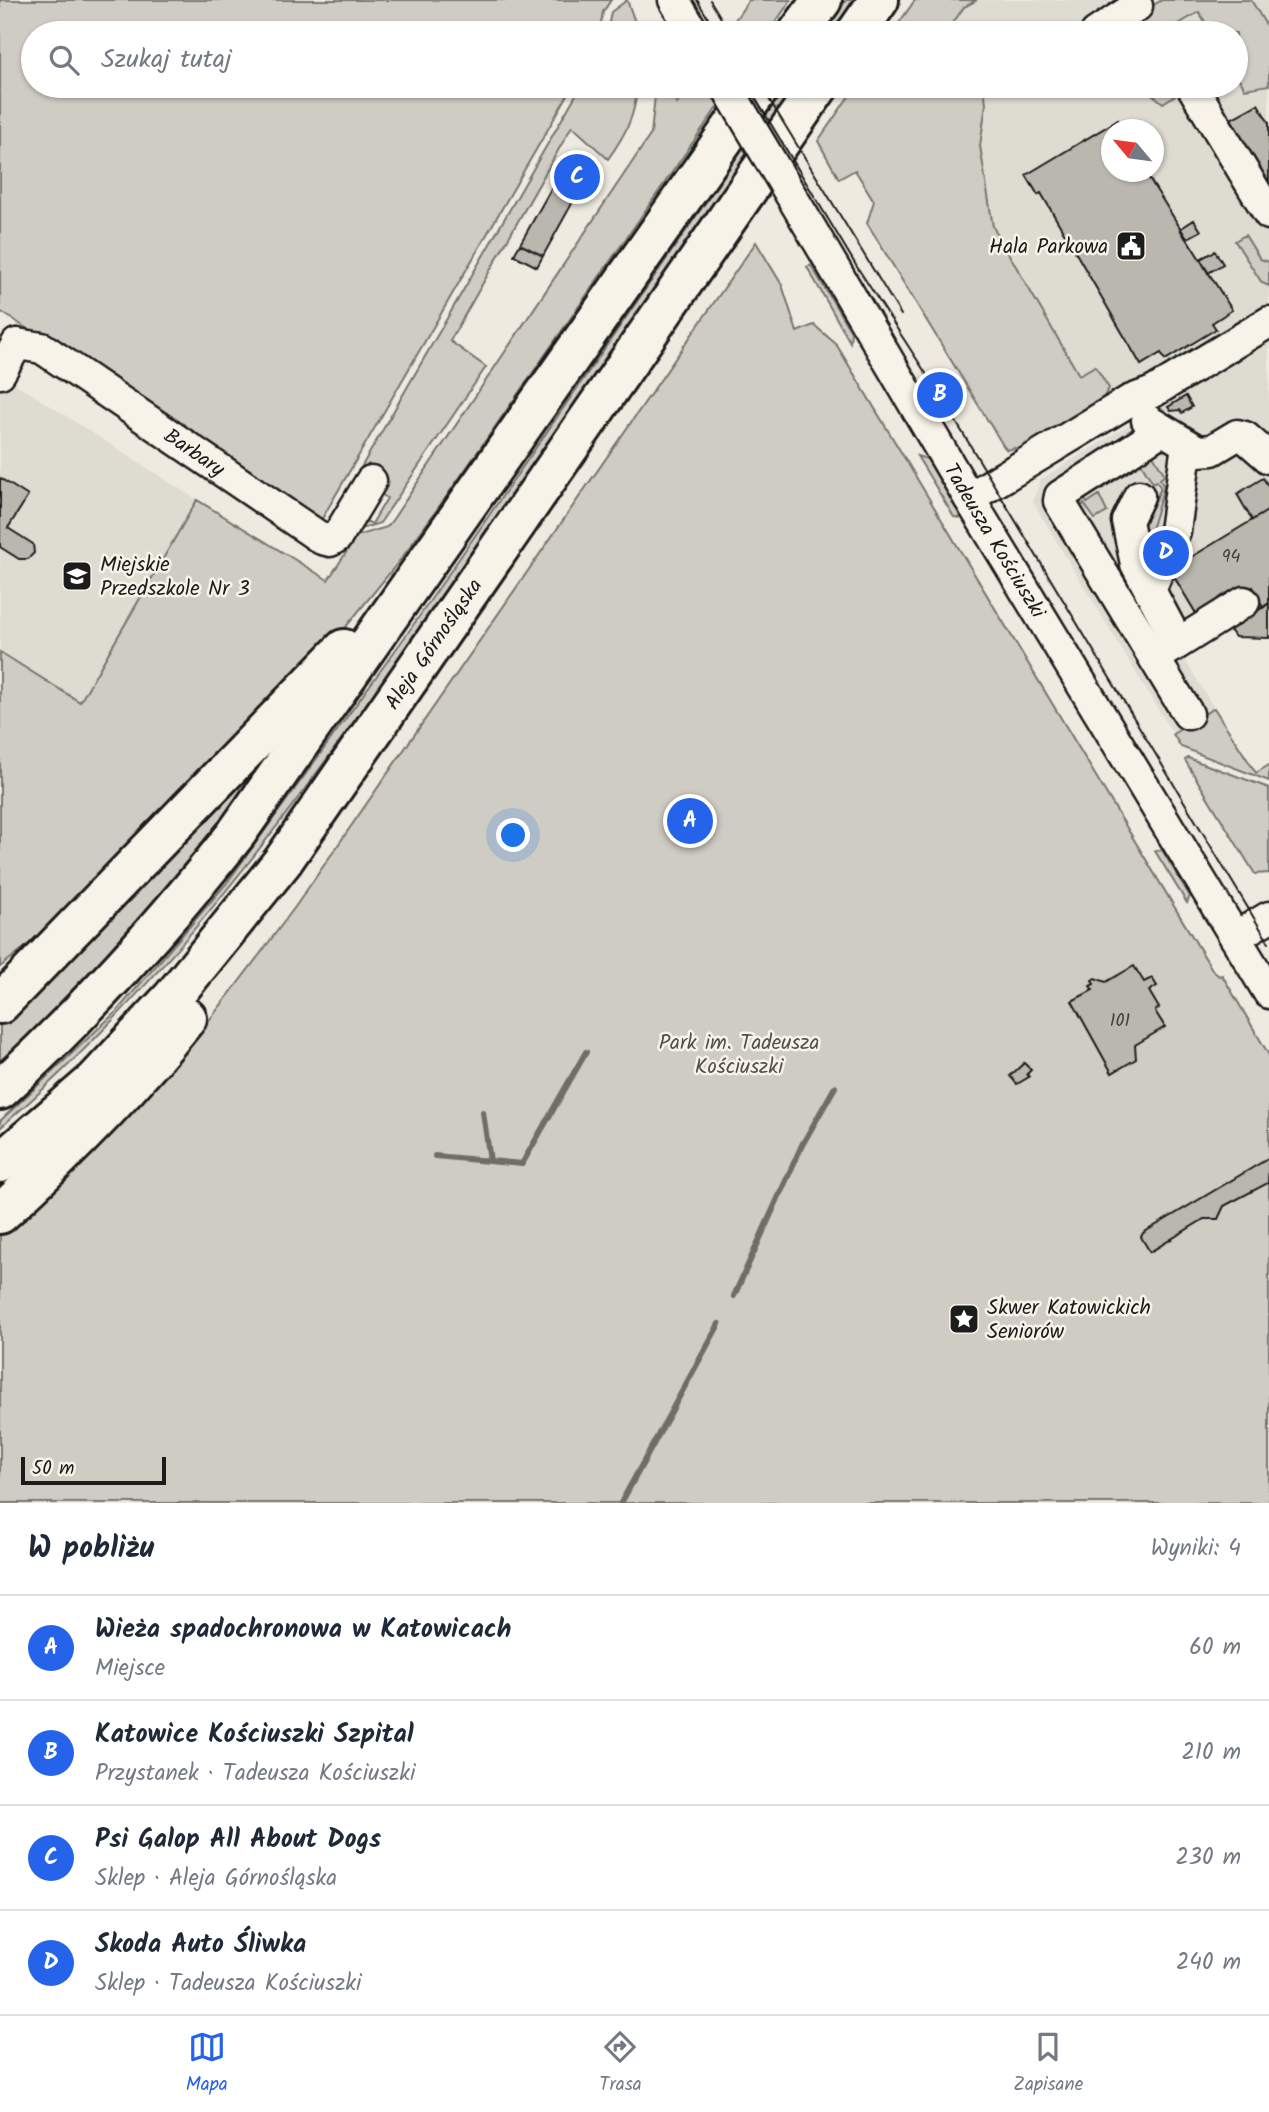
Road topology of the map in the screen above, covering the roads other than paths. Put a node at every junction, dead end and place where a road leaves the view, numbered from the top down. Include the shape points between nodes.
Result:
1 (822, 0) edge
2 (879, 0) edge
3 (677, 4) edge
4 (1137, 6) dead end
5 (687, 21) edge
6 (807, 21) edge
7 (864, 21) edge
8 (1114, 21) edge
9 (733, 98) edge
10 (753, 98) edge
11 (811, 98) edge
12 (1199, 98) edge
13 (1269, 214) edge
14 (1269, 322) edge
15 (8, 334) edge
16 (0, 373) edge
17 (1129, 401) junction
18 (1175, 438) junction
19 (1269, 458) edge
20 (371, 481) dead end
21 (1139, 496) dead end
22 (969, 498) junction
23 (431, 560) junction
24 (1150, 590) junction
25 (1244, 602) dead end
26 (1166, 650) junction
27 (1188, 714) dead end
28 (282, 861) junction
29 (85, 914) junction
30 (1269, 917) edge
31 (1235, 937) junction
32 (0, 978) edge
33 (1269, 993) edge
34 (0, 1004) edge
35 (0, 1090) edge
36 (0, 1163) edge
37 (0, 1214) edge

1 - 6 highway
2 - 7 highway
3 - 5 street
4 - 8 street
9 - 22 street, Tadeusza Kościuszki, bridge
10 - 23 highway
11 - 28 highway, Aleja Górnośląska
12 - 13 street
14 - 17 street via 1153,392
15 - 16 street
15 - 20 street, Barbary via 42,348 326,541 337,537
17 - 18 street via 1142,418
17 - 22 street
18 - 19 street via 1205,452 1237,435
18 - 24 street via 1175,531
18 - 26 street via 1060,496 1059,501
21 - 24 street via 1127,527 1133,556
22 - 31 street, Tadeusza Kościuszki
23 - 29 highway
23 - 35 highway via 244,824 177,907 98,996
24 - 26 street
25 - 26 street
26 - 27 street
28 - 36 highway, Aleja Górnośląska via 172,998 113,1063
28 - 37 highway via 216,980 175,1033 55,1164
29 - 32 highway
29 - 34 highway
30 - 31 street
31 - 33 street, Tadeusza Kościuszki

